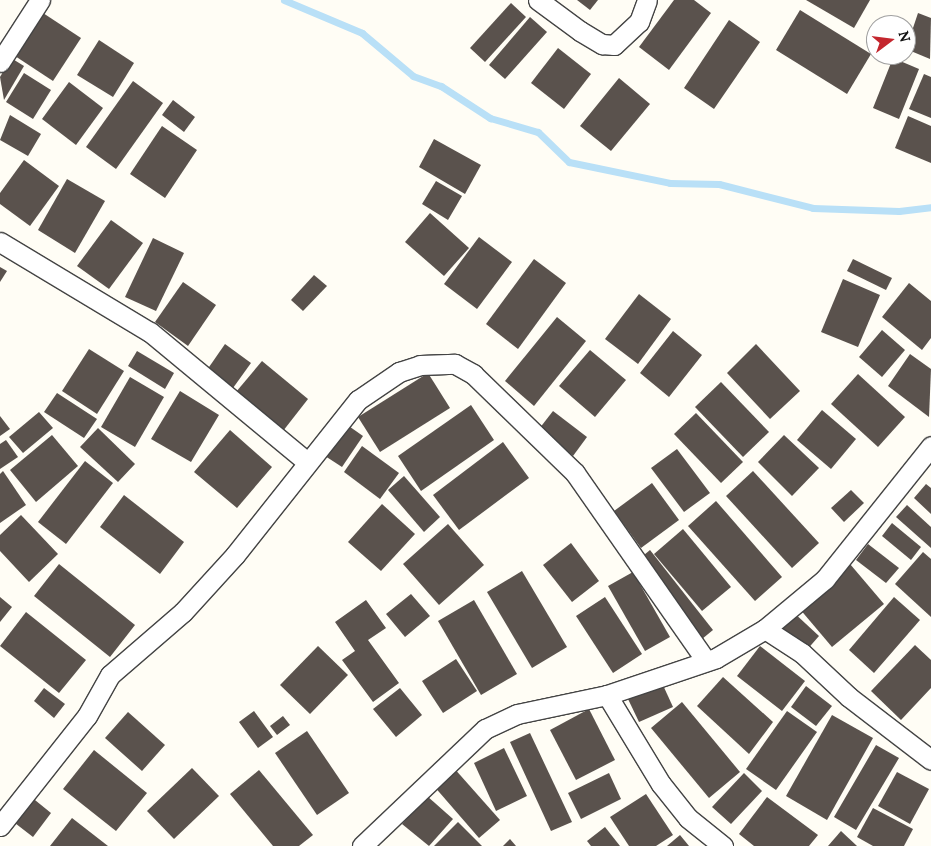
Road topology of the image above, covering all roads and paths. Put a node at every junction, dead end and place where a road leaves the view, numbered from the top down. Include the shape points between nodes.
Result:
1 (40, 0) edge
2 (538, 0) edge
3 (647, 0) edge
4 (0, 62) edge
5 (0, 242) edge
6 (931, 446) edge
7 (307, 462) junction
8 (765, 629) junction
9 (706, 661) junction
10 (607, 695) junction
11 (931, 760) edge
12 (0, 826) edge
13 (362, 846) edge
14 (723, 846) edge

1 - 4 street
2 - 3 street via 580,31 602,44 614,45 639,22
5 - 7 street via 150,332
6 - 8 street via 825,579
7 - 9 street via 377,384 420,365 455,364 473,374 575,473
7 - 12 street via 235,555 183,612 110,675 87,716
8 - 9 street
8 - 11 street via 802,653 849,697
9 - 10 street
10 - 13 street via 517,714 485,729
10 - 14 street via 661,784 688,818

